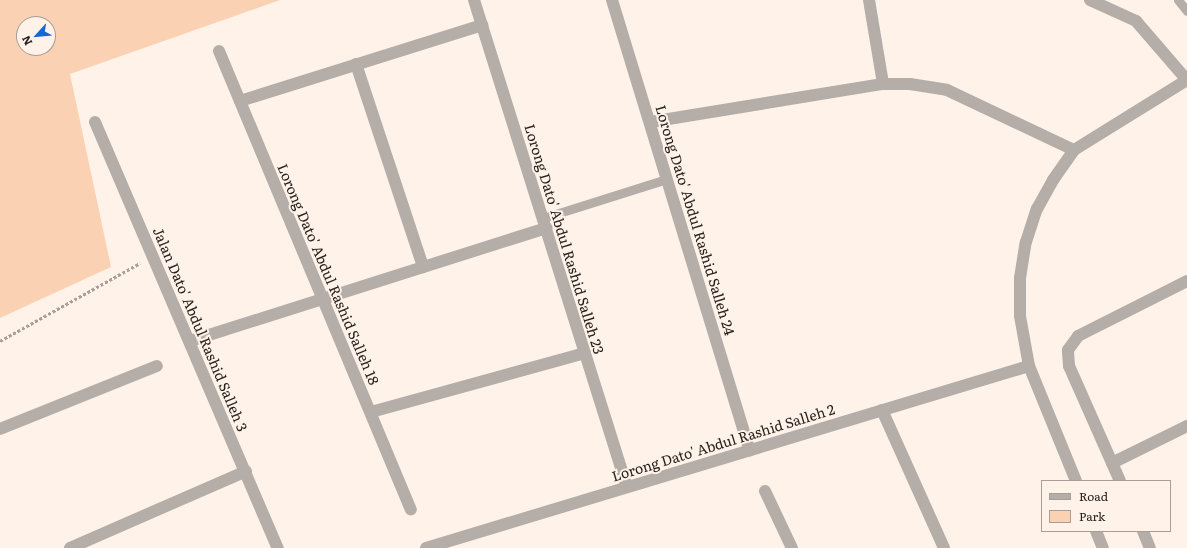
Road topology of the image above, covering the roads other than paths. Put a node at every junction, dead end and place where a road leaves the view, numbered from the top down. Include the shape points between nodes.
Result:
1 (474, 0) edge
2 (612, 0) edge
3 (869, 0) edge
4 (1090, 0) edge
5 (1178, 0) edge
6 (1187, 11) edge
7 (482, 25) junction
8 (219, 51) dead end
9 (356, 64) junction
10 (1187, 80) edge
11 (883, 84) junction
12 (240, 101) junction
13 (95, 122) dead end
14 (650, 122) junction
15 (1074, 150) junction
16 (667, 180) junction
17 (544, 223) junction
18 (423, 267) junction
19 (1187, 281) edge
20 (323, 299) junction
21 (190, 341) junction
22 (585, 353) junction
23 (156, 366) dead end
24 (1029, 366) junction
25 (882, 410) junction
26 (371, 412) junction
27 (1187, 426) edge
28 (0, 429) edge
29 (750, 450) junction
30 (1112, 463) junction
31 (246, 471) junction
32 (1076, 480) edge
33 (1120, 480) edge
34 (627, 487) junction
35 (765, 491) dead end
36 (411, 509) dead end
37 (1096, 532) edge
38 (1143, 532) edge
39 (430, 547) edge
40 (70, 548) edge
41 (278, 548) edge
42 (792, 548) edge
43 (944, 548) edge
44 (1101, 548) edge
45 (1150, 548) edge

1 - 7 street, Lorong Dato' Abdul Rashid Salleh 23
2 - 14 street, Lorong Dato' Abdul Rashid Salleh 24
3 - 11 street
4 - 10 street via 1136,21
5 - 6 lane
7 - 9 street
7 - 17 street, Lorong Dato' Abdul Rashid Salleh 23
8 - 12 street, Lorong Dato' Abdul Rashid Salleh 18
9 - 12 street
9 - 18 street
10 - 15 street
11 - 14 street
11 - 15 street via 922,85 946,90
12 - 20 street, Lorong Dato' Abdul Rashid Salleh 18
13 - 21 street, Jalan Dato' Abdul Rashid Salleh 3
14 - 16 street, Lorong Dato' Abdul Rashid Salleh 24
15 - 24 street via 1053,180 1037,210 1026,242 1020,278 1020,316
16 - 17 lane
16 - 29 street, Lorong Dato' Abdul Rashid Salleh 24
17 - 18 street
17 - 22 street, Lorong Dato' Abdul Rashid Salleh 23
18 - 20 street
19 - 30 street via 1078,336 1068,350 1069,366
20 - 21 street
20 - 26 street, Lorong Dato' Abdul Rashid Salleh 18
21 - 31 street, Jalan Dato' Abdul Rashid Salleh 3
22 - 26 street
22 - 34 street, Lorong Dato' Abdul Rashid Salleh 23
23 - 28 street
24 - 25 street, Lorong Dato' Abdul Rashid Salleh 2
24 - 32 street
25 - 29 street, Lorong Dato' Abdul Rashid Salleh 2
25 - 43 street
26 - 36 street, Lorong Dato' Abdul Rashid Salleh 18
27 - 30 street
29 - 34 street, Lorong Dato' Abdul Rashid Salleh 2
30 - 33 street
31 - 40 street
31 - 41 street, Jalan Dato' Abdul Rashid Salleh 3
34 - 39 street, Lorong Dato' Abdul Rashid Salleh 2
35 - 42 street
37 - 44 street
38 - 45 street

